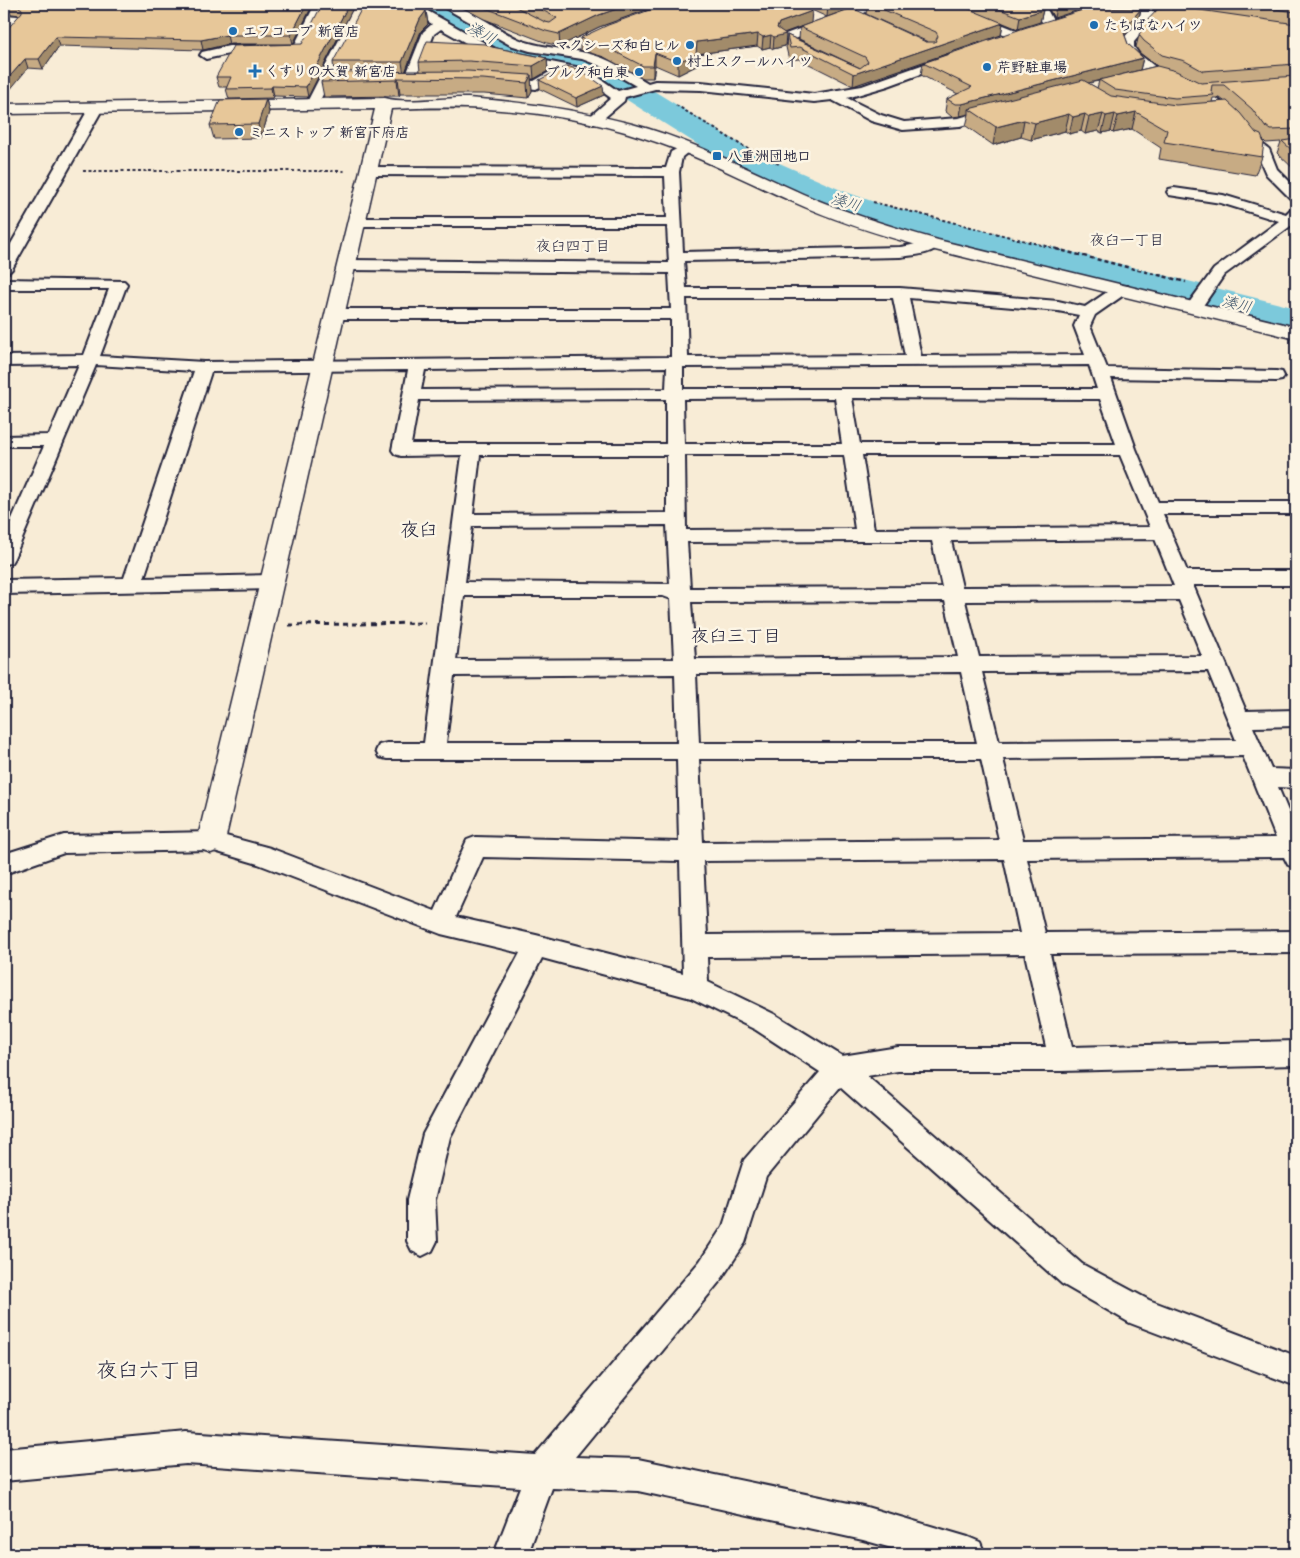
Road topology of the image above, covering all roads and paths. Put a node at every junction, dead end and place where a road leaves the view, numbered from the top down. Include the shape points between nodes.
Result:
1 (322, 4) edge
2 (444, 4) edge
3 (878, 4) edge
4 (942, 4) edge
5 (1038, 4) edge
6 (405, 5) edge
7 (1093, 13) edge
8 (851, 14) junction
9 (1149, 16) junction
10 (1192, 16) edge
11 (811, 17) edge
12 (4, 19) edge
13 (869, 22) edge
14 (826, 23) junction
15 (440, 24) junction
16 (352, 25) edge
17 (1026, 33) junction
18 (4, 38) edge
19 (1000, 41) edge
20 (581, 43) edge
21 (560, 52) junction
22 (206, 55) dead end
23 (959, 56) edge
24 (826, 58) edge
25 (548, 65) junction
26 (566, 68) junction
27 (1154, 72) junction
28 (1139, 75) edge
29 (1169, 75) edge
30 (427, 80) edge
31 (323, 81) junction
32 (342, 81) edge
33 (493, 81) edge
34 (1184, 82) edge
35 (1216, 87) edge
36 (643, 88) junction
37 (1197, 89) junction
38 (620, 95) junction
39 (835, 97) junction
40 (385, 103) junction
41 (312, 104) junction
42 (96, 108) junction
43 (4, 109) edge
44 (1005, 109) edge
45 (1226, 112) junction
46 (1208, 114) edge
47 (593, 120) junction
48 (686, 148) junction
49 (1279, 148) dead end
50 (1262, 150) junction
51 (785, 167) dead end
52 (58, 171) junction
53 (368, 171) junction
54 (672, 172) junction
55 (1174, 192) dead end
56 (1296, 196) edge
57 (867, 200) dead end
58 (1294, 218) edge
59 (356, 222) junction
60 (673, 222) junction
61 (932, 244) junction
62 (676, 262) junction
63 (347, 265) junction
64 (4, 269) edge
65 (4, 284) edge
66 (1206, 287) junction
67 (1122, 289) junction
68 (678, 293) junction
69 (900, 293) junction
70 (1194, 307) junction
71 (1088, 312) junction
72 (336, 314) junction
73 (679, 314) junction
74 (1296, 333) edge
75 (90, 360) junction
76 (914, 360) junction
77 (4, 361) edge
78 (678, 362) junction
79 (325, 364) junction
80 (418, 364) junction
81 (204, 367) junction
82 (1098, 367) junction
83 (1276, 376) dead end
84 (843, 393) junction
85 (674, 394) junction
86 (1107, 394) junction
87 (412, 396) junction
88 (55, 440) junction
89 (4, 441) edge
90 (676, 449) junction
91 (852, 449) junction
92 (1127, 449) junction
93 (472, 450) junction
94 (1152, 508) junction
95 (1296, 508) edge
96 (464, 520) junction
97 (677, 528) junction
98 (9, 532) edge
99 (1162, 533) junction
100 (866, 535) junction
101 (940, 535) junction
102 (4, 558) edge
103 (1295, 581) edge
104 (272, 582) junction
105 (132, 584) junction
106 (1183, 586) junction
107 (4, 587) edge
108 (455, 589) junction
109 (953, 594) junction
110 (681, 595) junction
111 (450, 623) junction
112 (262, 625) junction
113 (1216, 663) junction
114 (972, 665) junction
115 (685, 667) junction
116 (445, 668) junction
117 (1296, 718) edge
118 (1239, 719) junction
119 (1251, 748) junction
120 (386, 751) dead end
121 (434, 751) junction
122 (688, 751) junction
123 (990, 751) junction
124 (1264, 778) junction
125 (1296, 779) edge
126 (212, 841) junction
127 (1013, 849) junction
128 (692, 852) junction
129 (1294, 852) edge
130 (4, 864) edge
131 (441, 924) junction
132 (1034, 942) junction
133 (1296, 942) edge
134 (536, 946) junction
135 (695, 946) junction
136 (696, 988) junction
137 (1296, 1053) edge
138 (1062, 1059) junction
139 (839, 1069) junction
140 (422, 1241) dead end
141 (1296, 1371) edge
142 (4, 1464) edge
143 (542, 1472) junction
144 (511, 1554) edge
145 (968, 1554) edge

1 - 22 street via 298,50 229,50
2 - 21 street via 514,42
3 - 8 street
4 - 17 street
5 - 17 street via 1054,24
6 - 15 street
7 - 9 street
8 - 13 street
8 - 14 street
9 - 10 street
9 - 27 street via 1127,43 1130,52
11 - 14 street
12 - 18 street via 18,20
14 - 24 street via 784,38
15 - 25 street via 497,54
15 - 30 street via 429,32 405,80
16 - 31 street
17 - 19 street
20 - 21 street
21 - 25 street
21 - 36 street via 607,64
23 - 39 street
25 - 26 street
26 - 33 street via 536,85
26 - 38 street via 587,75
27 - 28 street
27 - 29 street
31 - 32 street
31 - 41 street
34 - 37 street
35 - 37 street
36 - 38 street
36 - 39 street via 655,85 701,86 814,98
36 - 51 path
37 - 45 street
38 - 47 street
39 - 44 street via 876,118 902,126 960,122
40 - 41 street
40 - 47 street via 475,103
40 - 53 street
41 - 42 street
42 - 43 street
42 - 52 street
45 - 46 street
45 - 50 street
47 - 48 street
48 - 54 street via 676,155
48 - 61 street via 841,216
49 - 50 street
50 - 56 street via 1271,171
52 - 53 path
52 - 64 street
53 - 54 street
53 - 59 street
54 - 60 street
55 - 58 street via 1223,200
57 - 66 path
58 - 66 street via 1219,272
59 - 60 street
59 - 63 street
60 - 62 street
61 - 62 street via 900,252
61 - 67 street
62 - 63 street
62 - 68 street
63 - 72 street
65 - 75 street via 120,284
66 - 70 street
67 - 70 street
67 - 71 street
68 - 69 street
68 - 73 street
69 - 71 street via 1058,306
69 - 76 street
70 - 74 street
71 - 82 street via 1082,326
72 - 73 street
72 - 79 street
73 - 78 street via 681,354
75 - 77 street
75 - 81 street
75 - 88 street
76 - 78 street
76 - 82 street
78 - 80 street
78 - 85 street via 674,369
79 - 80 street
79 - 81 street
79 - 104 street
80 - 87 street
81 - 105 street
82 - 83 street
82 - 86 street
84 - 85 street
84 - 86 street
84 - 91 street
85 - 87 street
85 - 90 street
86 - 92 street
87 - 93 street via 401,450
88 - 89 street
88 - 98 street
90 - 91 street
90 - 93 street
90 - 97 street
91 - 92 street
91 - 100 street
92 - 94 street
93 - 96 street
94 - 95 street
94 - 99 street
96 - 97 street
96 - 108 street
97 - 100 street
97 - 110 street
98 - 102 street
99 - 101 street
99 - 106 street
100 - 101 street
101 - 109 street
103 - 106 street
104 - 105 street
104 - 112 street
105 - 107 street
106 - 109 street
106 - 113 street
108 - 110 street via 665,589
108 - 111 street
109 - 110 street
109 - 114 street
110 - 115 street
111 - 112 path
111 - 116 street
112 - 126 street
113 - 114 street
113 - 118 street
114 - 115 street
114 - 123 street
115 - 116 street
115 - 122 street
116 - 121 street
117 - 118 street
118 - 119 street
119 - 123 street
119 - 124 street
120 - 121 street
121 - 122 street
122 - 123 street
122 - 128 street
123 - 127 street
124 - 125 street
124 - 129 street
126 - 130 street via 64,844
126 - 131 street via 262,856
127 - 128 street
127 - 129 street
127 - 132 street
128 - 131 street via 475,847
128 - 135 street
131 - 134 street
132 - 133 street
132 - 135 street
132 - 138 street
134 - 136 street
134 - 140 street via 437,1134 421,1200
135 - 136 street
136 - 139 street via 765,1022
137 - 138 street
138 - 139 street via 898,1059
139 - 141 street via 1072,1274 1141,1312
139 - 143 street via 754,1170 734,1233 710,1270
142 - 143 street via 186,1448
143 - 144 street
143 - 145 street via 638,1476 863,1523

